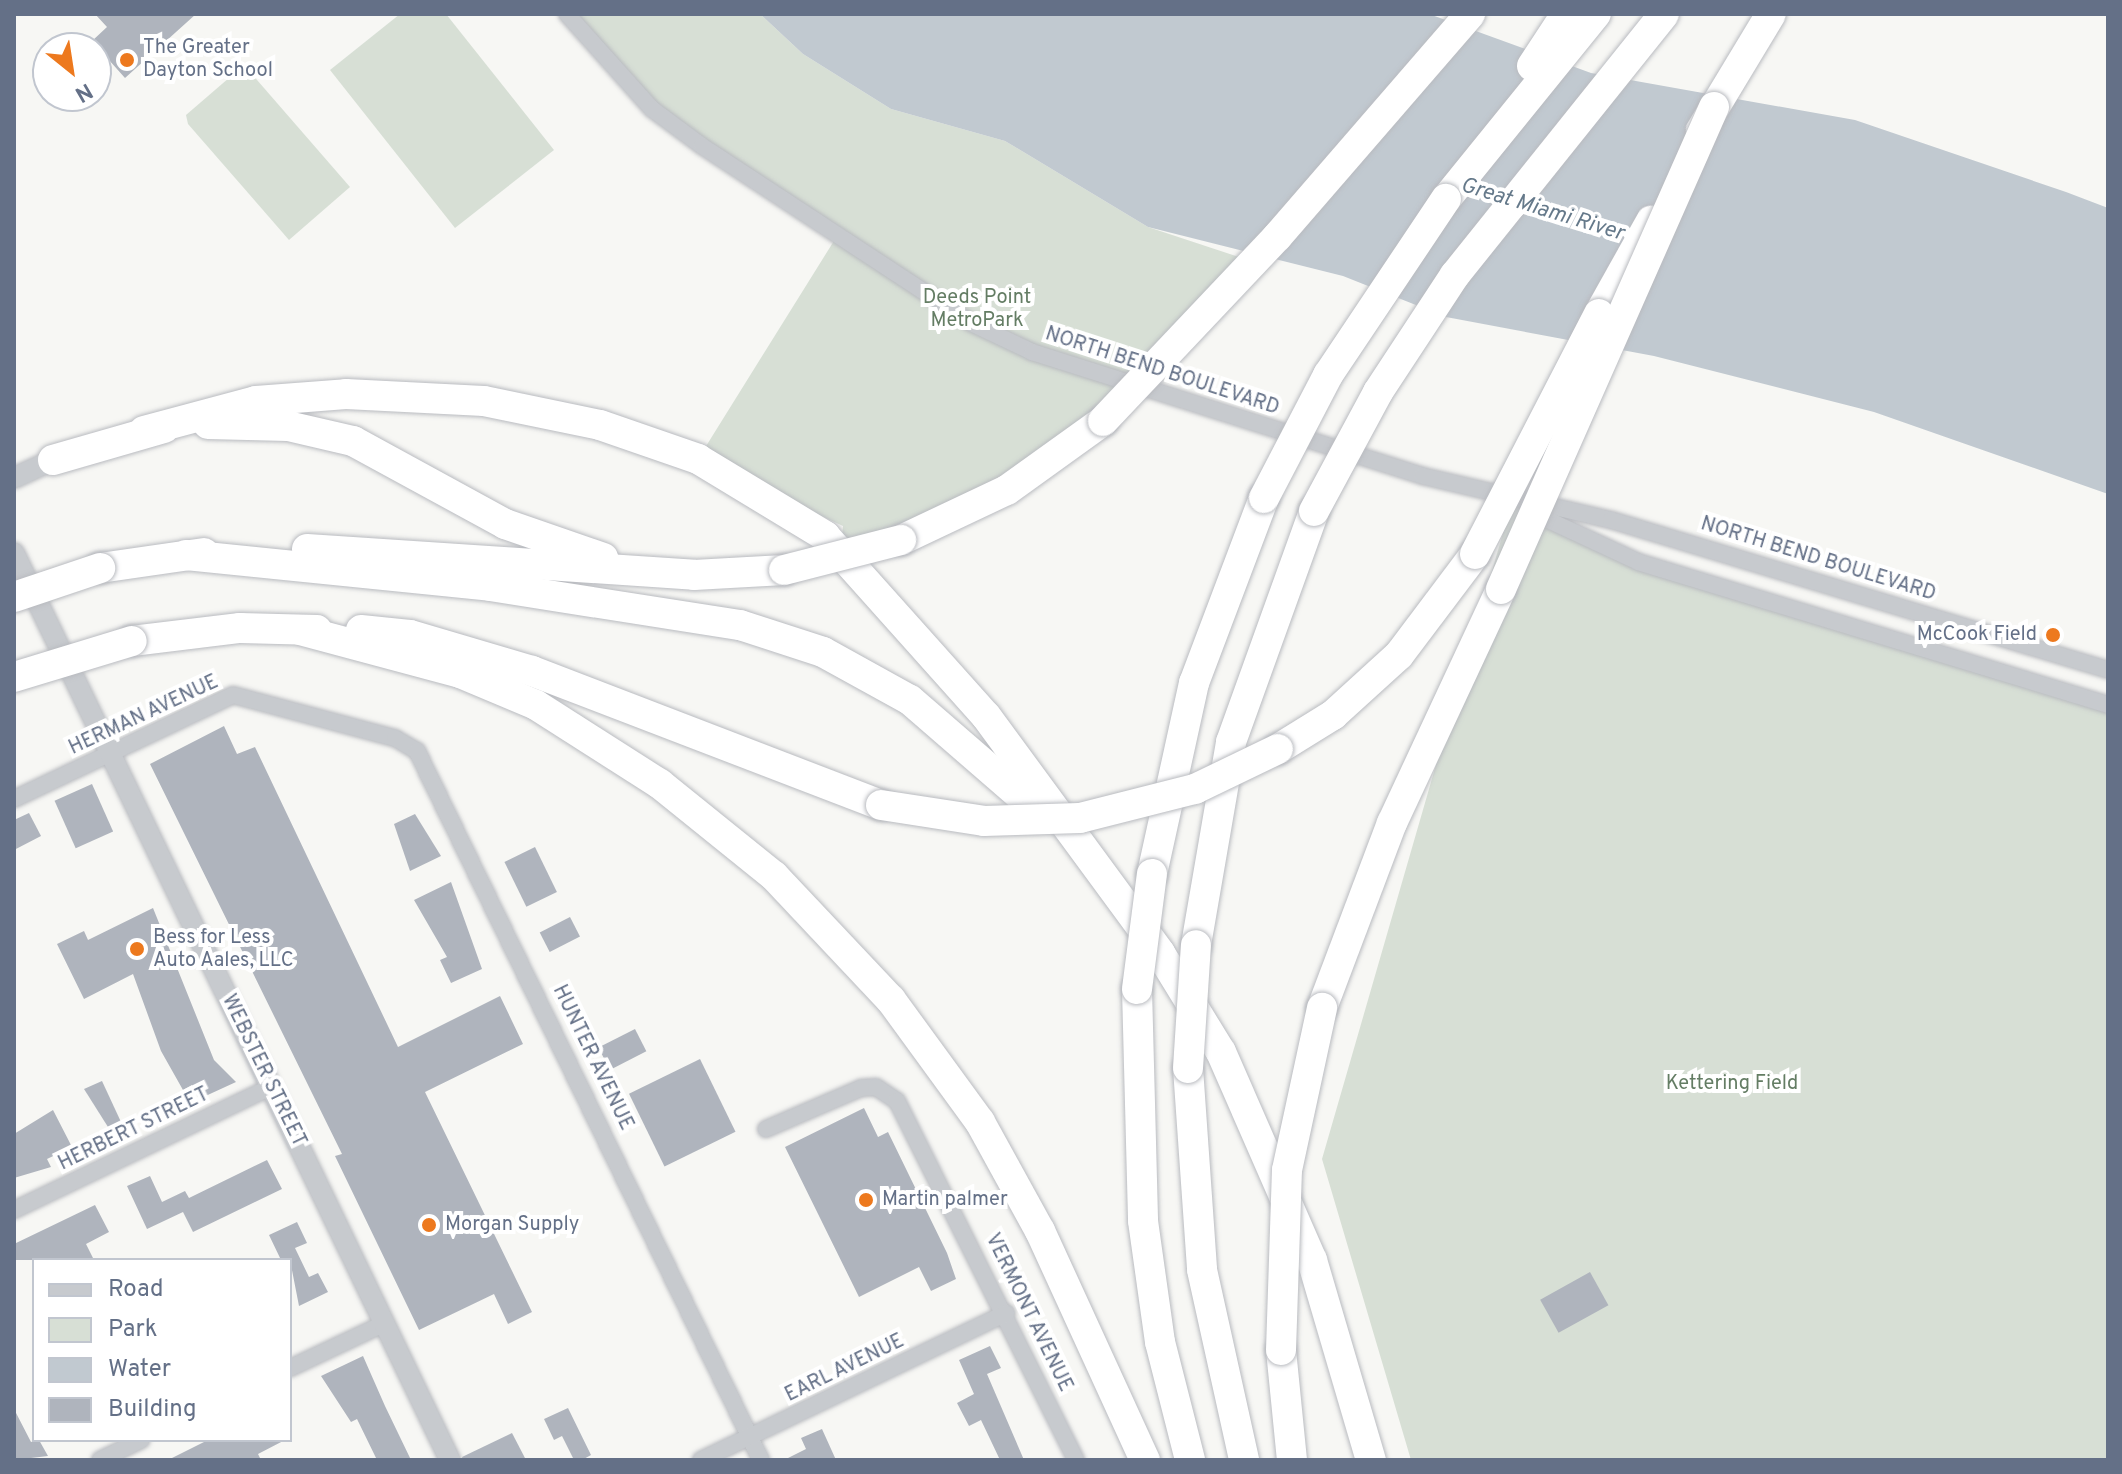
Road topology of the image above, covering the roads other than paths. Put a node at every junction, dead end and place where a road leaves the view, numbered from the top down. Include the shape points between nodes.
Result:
1 (567, 14) edge
2 (1470, 14) edge
3 (1566, 14) edge
4 (1596, 14) edge
5 (1664, 14) edge
6 (1771, 14) edge
7 (1714, 107) junction
8 (1446, 199) junction
9 (144, 431) junction
10 (53, 460) joint
11 (14, 478) edge
12 (1512, 502) junction
13 (14, 553) edge
14 (186, 555) junction
15 (643, 571) junction
16 (14, 597) edge
17 (300, 630) junction
18 (2108, 670) edge
19 (14, 677) edge
20 (2108, 705) edge
21 (341, 722) joint
22 (109, 753) junction
23 (14, 799) edge
24 (1108, 880) junction
25 (271, 1087) junction
26 (766, 1129) dead end
27 (14, 1210) edge
28 (1006, 1313) junction
29 (385, 1323) junction
30 (292, 1367) edge
31 (750, 1437) junction
32 (137, 1442) edge
33 (100, 1460) edge
34 (450, 1460) edge
35 (701, 1460) edge
36 (761, 1460) edge
37 (1076, 1460) edge
38 (1145, 1460) edge
39 (1190, 1460) edge
40 (1244, 1460) edge
41 (1292, 1460) edge
42 (1371, 1460) edge

1 - 12 street, NORTH BEND BOULEVARD via 652,109 971,323 1104,377
2 - 15 highway, bridge via 1270,245 1103,421 1007,490 901,540 784,570
3 - 8 highway
4 - 8 highway
5 - 40 highway, bridge via 1455,275 1378,392 1314,511 1231,742 1196,945 1188,1068 1202,1270
6 - 7 highway
7 - 17 highway, bridge via 1475,554 1388,667 1278,749 1195,789 1080,818 984,821 881,805 462,648 366,630
7 - 41 highway, bridge via 1380,851 1322,1008 1287,1170 1281,1350
8 - 39 highway, bridge via 1328,375 1264,498 1198,671 1162,802 1137,989 1143,1221 1160,1342
9 - 10 highway
9 - 15 highway via 249,423 324,432 375,450 505,524
9 - 24 highway via 256,401 410,394 536,410 698,459 778,501 862,574 986,716
10 - 11 street
12 - 18 street, NORTH BEND BOULEVARD via 1611,520
12 - 20 street, NORTH BEND BOULEVARD via 1638,562
13 - 22 street, WEBSTER STREET
14 - 15 highway via 347,548
14 - 16 highway, bridge via 100,568
14 - 24 highway via 657,608 823,652 910,700 983,757
17 - 19 highway, bridge via 240,628 132,641
17 - 38 highway via 460,673 536,705 660,784 797,898 891,1000 980,1122 1040,1231
21 - 22 street, HERMAN AVENUE via 233,695
21 - 31 street, HUNTER AVENUE via 402,741 426,761
22 - 23 street, HERMAN AVENUE
22 - 25 street, WEBSTER STREET
24 - 42 highway via 1221,1052 1260,1128 1312,1260
25 - 27 street, HERBERT STREET
25 - 29 street, WEBSTER STREET
26 - 28 street, VERMONT AVENUE via 861,1088 891,1094
28 - 31 street, EARL AVENUE
28 - 37 street, VERMONT AVENUE
29 - 30 street
29 - 34 street, WEBSTER STREET
31 - 35 street, EARL AVENUE
31 - 36 street, HUNTER AVENUE
32 - 33 street

